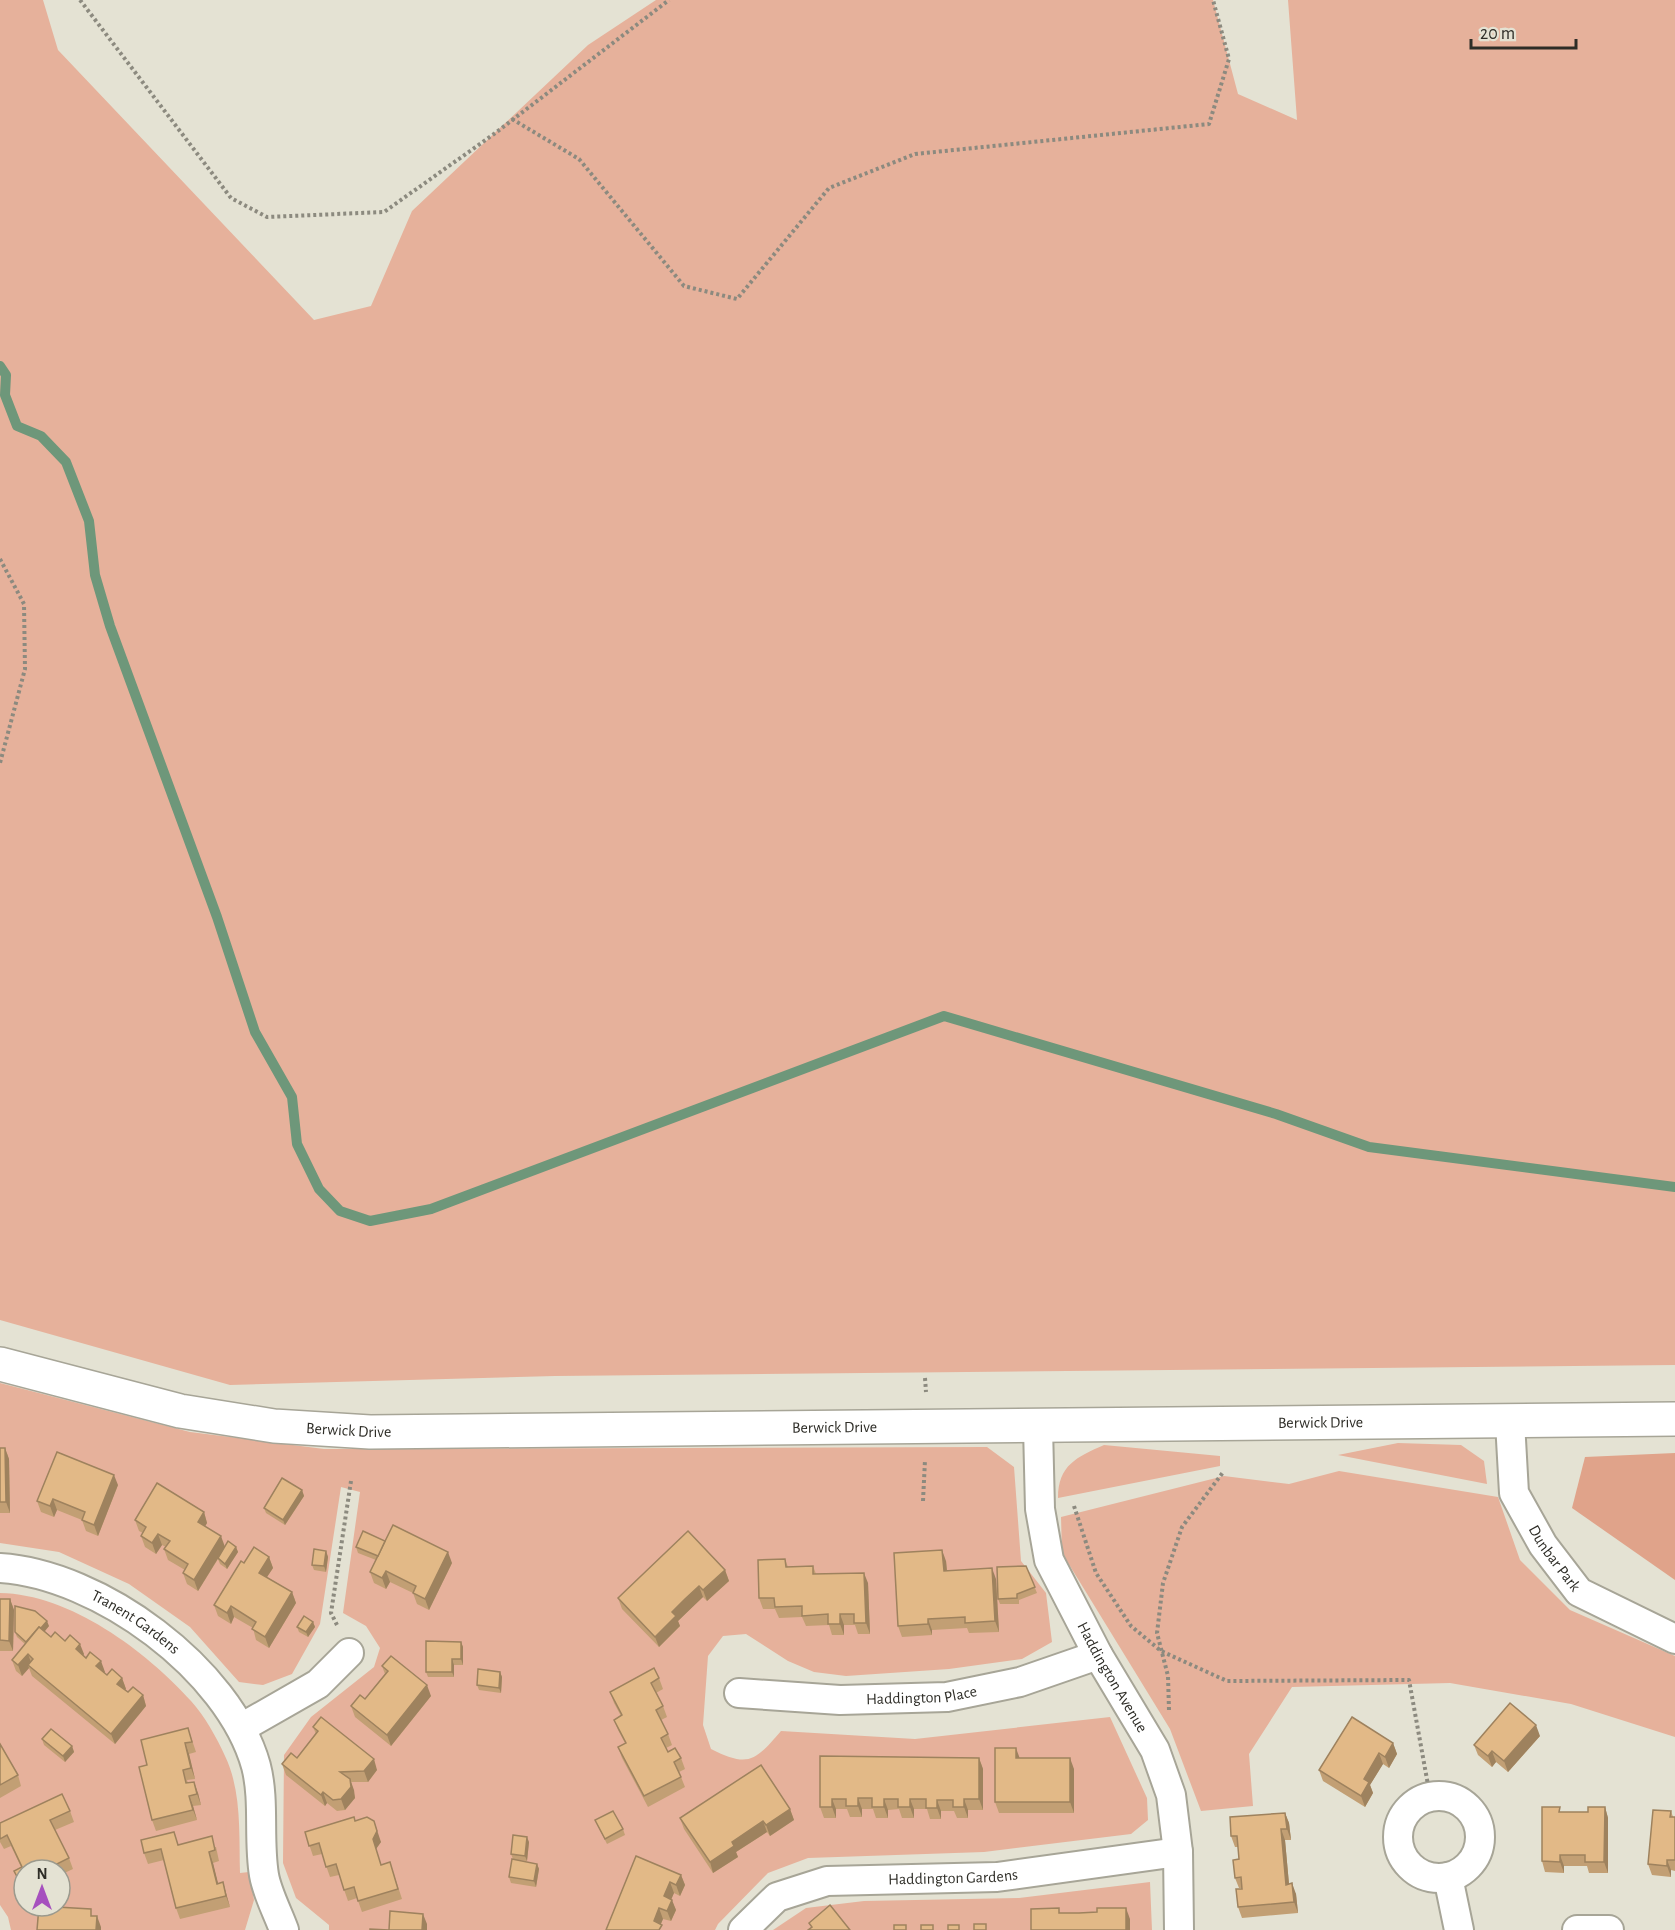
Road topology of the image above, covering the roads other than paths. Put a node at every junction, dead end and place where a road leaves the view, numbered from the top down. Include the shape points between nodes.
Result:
1 (0, 1364) edge
2 (1675, 1419) edge
3 (1510, 1422) junction
4 (1038, 1427) junction
5 (0, 1568) edge
6 (1675, 1639) edge
7 (350, 1653) road end
8 (1098, 1655) junction
9 (739, 1693) dead end
10 (241, 1728) junction
11 (1178, 1852) junction
12 (1448, 1877) junction
13 (284, 1930) edge
14 (743, 1930) edge
15 (1179, 1930) edge
16 (1458, 1930) edge
17 (1577, 1930) edge
18 (1609, 1930) edge

1 - 4 street, Berwick Drive via 180,1411 274,1426 370,1432
2 - 3 street, Berwick Drive
3 - 4 street, Berwick Drive
3 - 6 street, Dunbar Park via 1514,1493 1543,1545 1579,1592
4 - 8 street, Haddington Avenue via 1041,1509 1048,1560
5 - 10 street, Tranent Gardens via 26,1570 80,1586 137,1619 194,1667
7 - 10 street via 318,1684
8 - 9 street, Haddington Place via 1020,1682 947,1697 840,1700
8 - 11 street, Haddington Avenue via 1155,1750 1171,1795
10 - 13 street, Tranent Gardens via 256,1767 264,1876
11 - 14 street, Haddington Gardens via 997,1877 827,1881 777,1897
11 - 15 street, Haddington Avenue
12 - 12 street via 1429,1877 1413,1869 1401,1854 1397,1836 1402,1818 1413,1804 1430,1796 1448,1796 1465,1805 1476,1819 1481,1837 1476,1855 1464,1869
12 - 16 street
17 - 18 street

